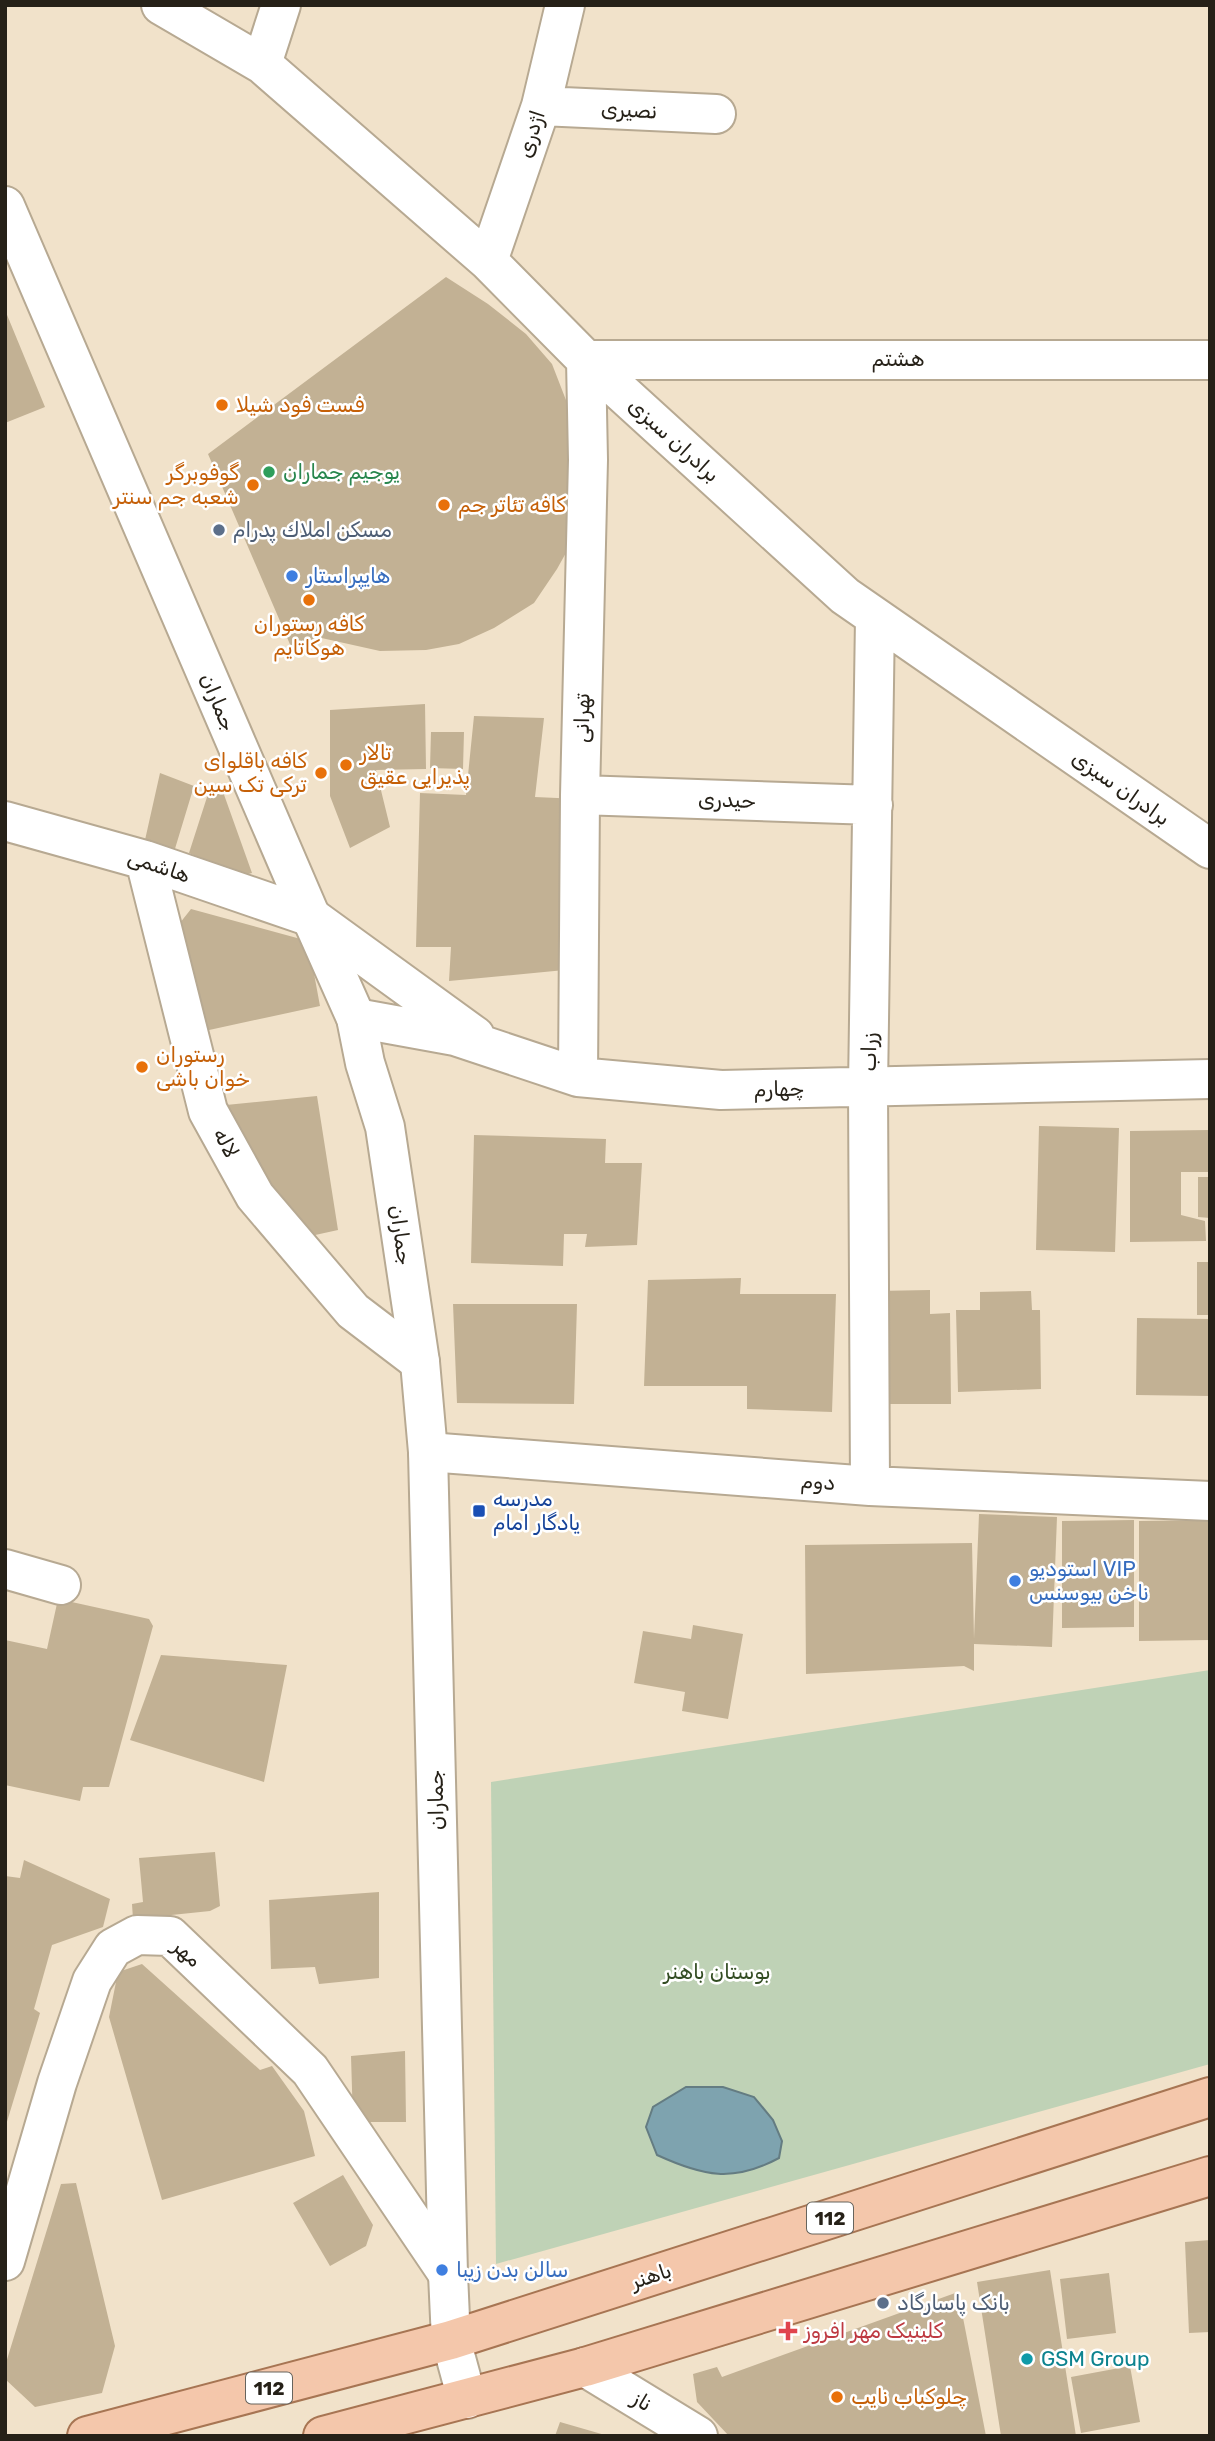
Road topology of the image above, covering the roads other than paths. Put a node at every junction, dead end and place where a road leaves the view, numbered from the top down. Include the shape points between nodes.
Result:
1 (160, 5) edge
2 (281, 5) edge
3 (565, 5) edge
4 (262, 64) junction
5 (541, 106) junction
6 (716, 114) dead end
7 (5, 206) edge
8 (488, 261) junction
9 (586, 360) junction
10 (1210, 360) edge
11 (876, 618) junction
12 (580, 795) junction
13 (873, 804) junction
14 (5, 821) edge
15 (1210, 849) edge
16 (145, 860) junction
17 (311, 917) junction
18 (356, 1018) junction
19 (493, 1049) junction
20 (578, 1077) junction
21 (1210, 1079) edge
22 (868, 1087) junction
23 (420, 1362) junction
24 (428, 1452) junction
25 (870, 1486) junction
26 (1210, 1502) edge
27 (5, 1569) edge
28 (61, 1585) dead end
29 (1210, 2097) edge
30 (1210, 2176) edge
31 (5, 2261) edge
32 (448, 2274) junction
33 (451, 2340) junction
34 (585, 2367) junction
35 (467, 2399) junction
36 (87, 2436) edge
37 (323, 2436) edge
38 (698, 2436) edge

1 - 4 street, برادران سبزی
2 - 4 street
3 - 5 street, اژدری
4 - 8 street, برادران سبزی
5 - 6 street, نصیری
5 - 8 street, اژدری
7 - 17 street, جماران
8 - 9 street, برادران سبزی
9 - 10 street, هشتم
9 - 11 street, برادران سبزی via 845,596
9 - 12 street, تهرانی via 589,460
11 - 13 street, زراب
11 - 15 street, برادران سبزی
12 - 13 street, حیدری
12 - 20 street, تهرانی
13 - 22 street, زراب
14 - 16 street, هاشمی
16 - 17 street, هاشمی
16 - 23 street, لاله via 208,1111 255,1196 353,1311
17 - 18 street, جماران
17 - 19 street
18 - 19 street, چهارم
18 - 23 street, جماران via 386,1128
19 - 20 street, چهارم
20 - 22 street, چهارم via 721,1090
21 - 22 street, چهارم
22 - 25 street, زراب
23 - 24 street, جماران
24 - 25 street, دوم
24 - 32 street, جماران
25 - 26 street, دوم
27 - 28 street
29 - 33 main road, باهنر / 112
30 - 34 main road
31 - 32 street, مهر via 92,1980 113,1948 137,1936 170,1936 310,2070
32 - 33 street, جماران
33 - 35 street, جماران
33 - 36 main road, باهنر / 112
34 - 35 main road
34 - 38 street, ناز
35 - 37 main road

